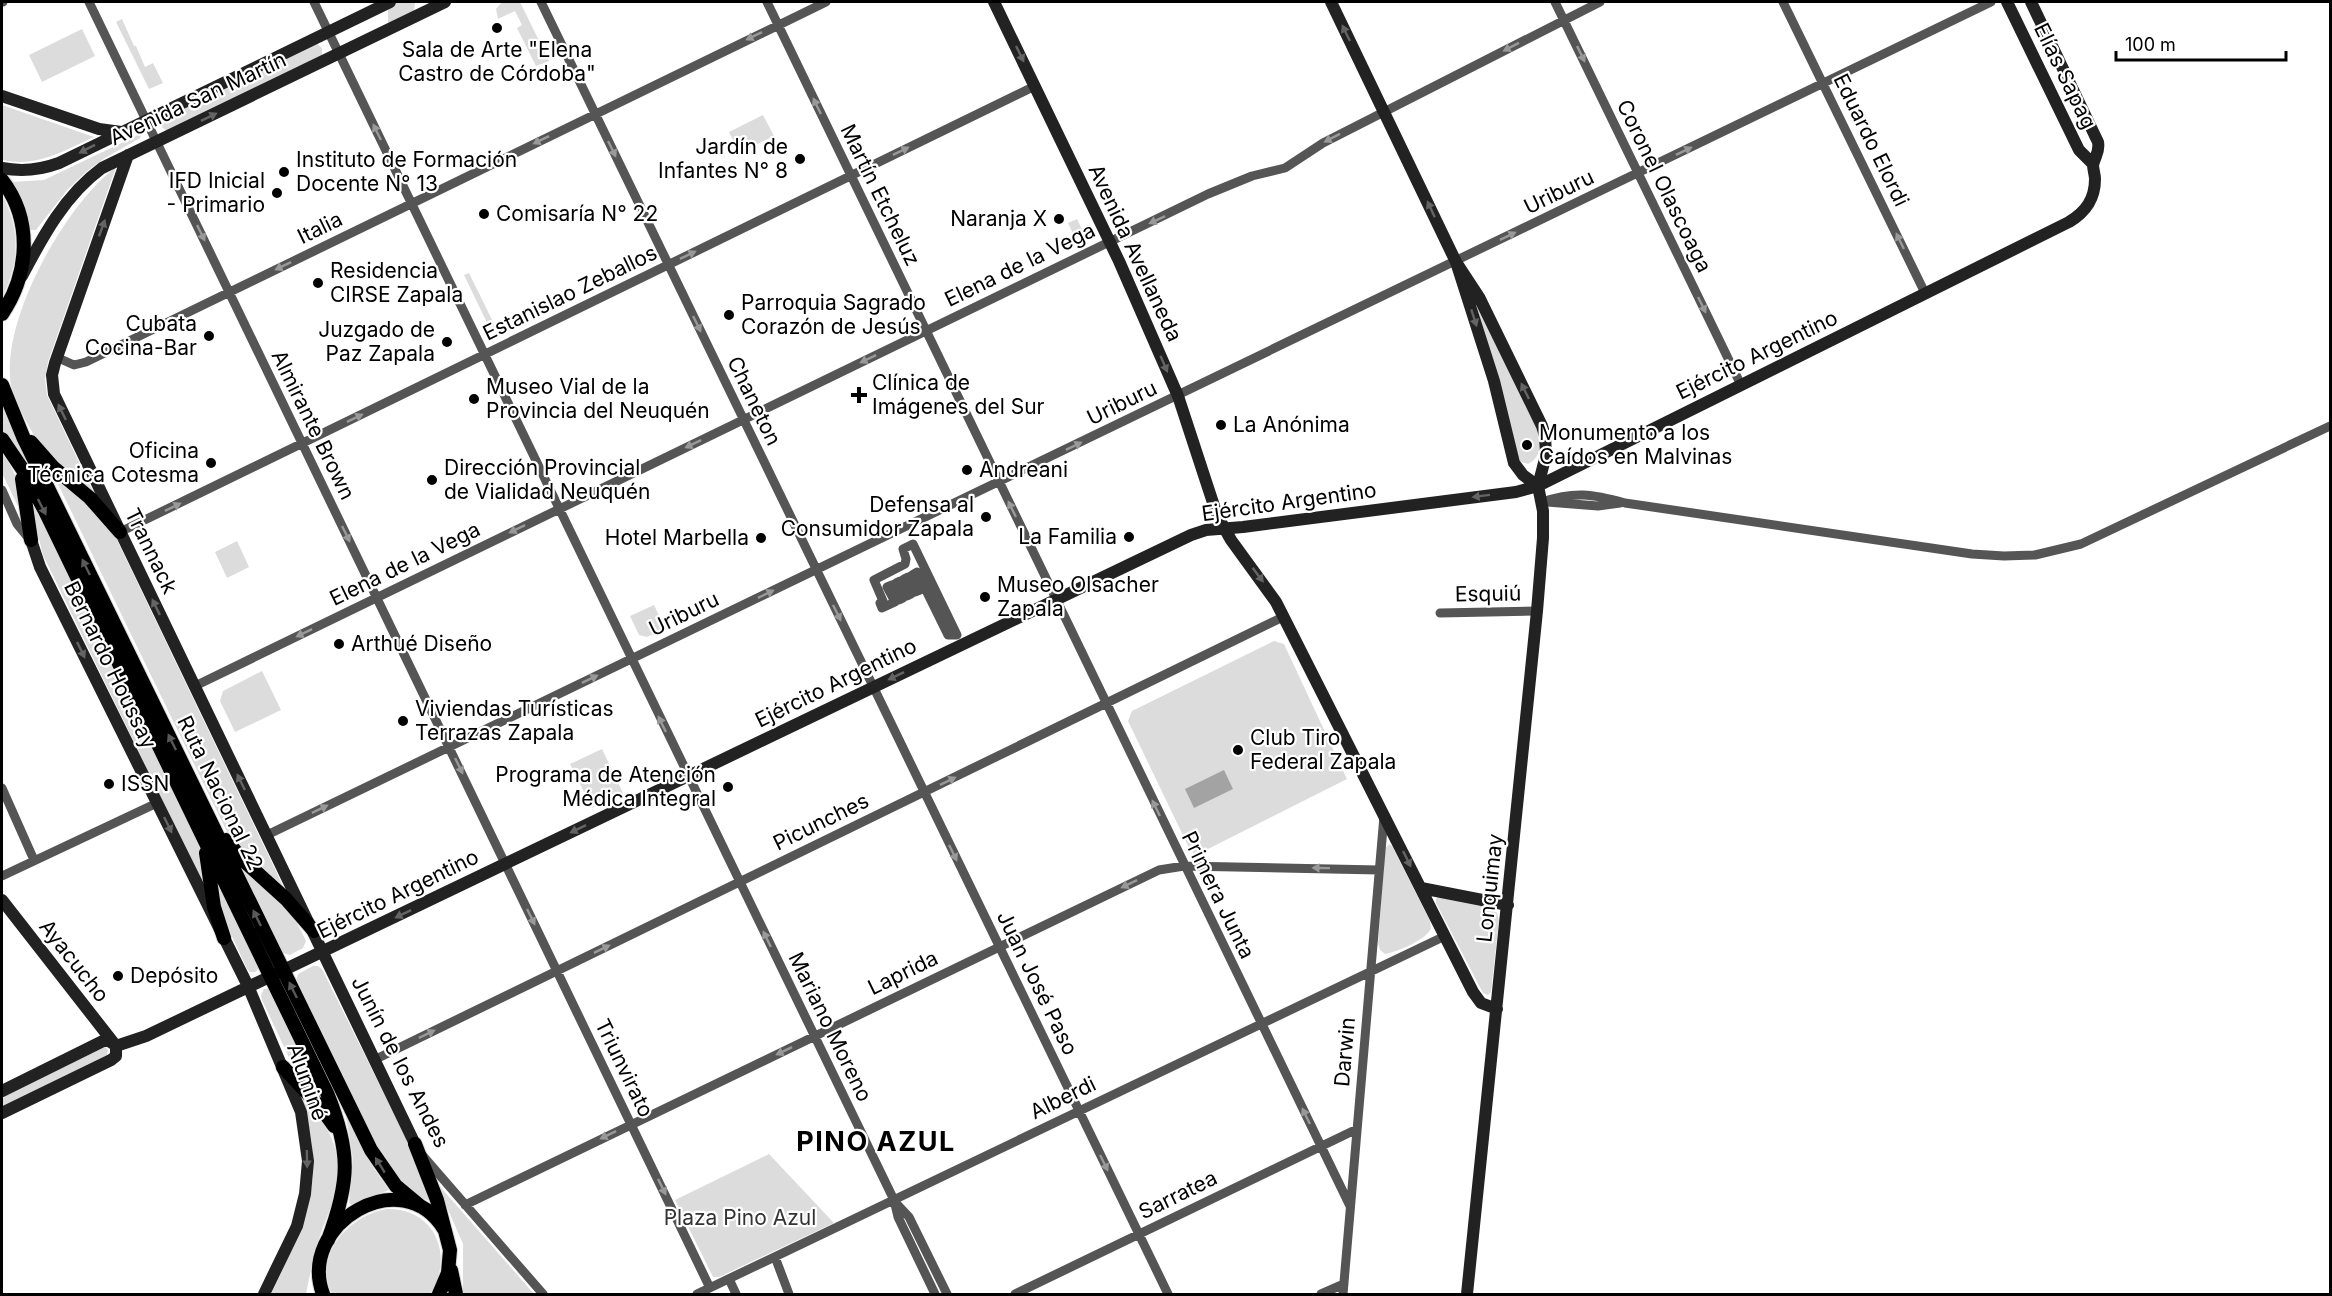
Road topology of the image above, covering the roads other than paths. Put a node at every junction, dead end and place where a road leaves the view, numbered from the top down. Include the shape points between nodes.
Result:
1 (88, 2) edge
2 (314, 2) edge
3 (390, 2) edge
4 (445, 2) edge
5 (542, 2) edge
6 (767, 2) edge
7 (826, 2) edge
8 (994, 2) edge
9 (1331, 2) edge
10 (1556, 2) edge
11 (1600, 2) edge
12 (1783, 2) edge
13 (1991, 2) edge
14 (2007, 2) edge
15 (2031, 2) edge
16 (1564, 19) junction
17 (778, 25) junction
18 (328, 31) junction
19 (339, 53) junction
20 (1823, 83) junction
21 (1035, 86) junction
22 (2, 96) edge
23 (1384, 112) junction
24 (596, 114) junction
25 (146, 120) junction
26 (122, 132) junction
27 (157, 142) junction
28 (128, 155) junction
29 (2093, 164) junction
30 (2, 168) edge
31 (1638, 173) junction
32 (851, 176) junction
33 (2, 180) edge
34 (411, 203) junction
35 (2090, 205) joint
36 (1110, 242) junction
37 (1456, 262) junction
38 (669, 265) junction
39 (16, 288) junction
40 (229, 292) junction
41 (1925, 293) junction
42 (6, 308) edge
43 (2, 324) edge
44 (926, 331) junction
45 (484, 354) junction
46 (56, 357) junction
47 (2, 385) edge
48 (1741, 385) junction
49 (1178, 396) junction
50 (15, 420) junction
51 (743, 420) junction
52 (2331, 426) edge
53 (2, 438) edge
54 (302, 443) junction
55 (16, 459) junction
56 (999, 482) junction
57 (1539, 486) junction
58 (2, 490) edge
59 (1542, 502) junction
60 (559, 509) junction
61 (1223, 528) junction
62 (120, 532) junction
63 (31, 540) junction
64 (816, 570) junction
65 (377, 597) junction
66 (1056, 599) junction
67 (1537, 611) junction
68 (1440, 613) dead end
69 (1283, 617) junction
70 (957, 635) joint
71 (631, 659) junction
72 (195, 686) junction
73 (873, 687) junction
74 (1106, 704) junction
75 (449, 747) junction
76 (688, 776) junction
77 (2, 788) edge
78 (924, 792) junction
79 (157, 803) junction
80 (1384, 813) junction
81 (207, 814) junction
82 (199, 828) junction
83 (267, 835) junction
84 (34, 860) junction
85 (506, 864) junction
86 (1184, 866) junction
87 (1379, 870) junction
88 (2, 876) edge
89 (739, 882) junction
90 (1421, 888) junction
91 (2, 900) edge
92 (1508, 905) junction
93 (314, 931) junction
94 (1445, 936) junction
95 (224, 938) junction
96 (999, 947) junction
97 (324, 952) junction
98 (557, 971) junction
99 (1370, 972) junction
100 (277, 973) junction
101 (248, 986) junction
102 (1497, 1009) junction
103 (1260, 1023) junction
104 (814, 1036) junction
105 (116, 1046) junction
106 (374, 1060) junction
107 (283, 1067) junction
108 (2, 1091) edge
109 (1079, 1111) junction
110 (2, 1113) edge
111 (632, 1124) junction
112 (1357, 1129) junction
113 (342, 1139) junction
114 (415, 1144) junction
115 (1321, 1146) junction
116 (894, 1200) junction
117 (465, 1205) junction
118 (420, 1206) junction
119 (1350, 1206) junction
120 (444, 1229) junction
121 (1139, 1234) junction
122 (328, 1240) junction
123 (776, 1257) junction
124 (451, 1260) junction
125 (319, 1273) junction
126 (729, 1279) junction
127 (1344, 1284) junction
128 (710, 1288) junction
129 (264, 1294) edge
130 (316, 1294) edge
131 (323, 1294) edge
132 (439, 1294) edge
133 (456, 1294) edge
134 (543, 1294) edge
135 (697, 1294) edge
136 (736, 1294) edge
137 (789, 1294) edge
138 (935, 1294) edge
139 (946, 1294) edge
140 (1015, 1294) edge
141 (1168, 1294) edge
142 (1321, 1294) edge
143 (1343, 1294) edge
144 (1467, 1294) edge

1 - 25 street, Almirante Brown
2 - 18 street, Mariano Moreno
3 - 18 main road, Avenida San Martín
4 - 19 main road, Avenida San Martín
5 - 24 street, Chaneton
6 - 17 street, Martín Etcheluz
7 - 17 street, Italia
8 -> 21 main road, Avenida Avellaneda
23 -> 9 main road
10 - 16 street, Coronel Olascoaga
11 - 16 street, Elena de la Vega
12 - 20 street, Eduardo Elordi
13 - 20 street, Uriburu
14 - 29 main road, Elías Sapag via 2079,150
15 - 29 main road, Elías Sapag via 2098,142 2099,153
16 -> 23 street, Elena de la Vega
16 -> 31 street, Coronel Olascoaga
17 -> 24 street, Italia
32 -> 17 street, Martín Etcheluz
18 - 19 street, Mariano Moreno
18 - 25 main road, Avenida San Martín
27 -> 19 main road, Avenida San Martín
34 -> 19 street, Mariano Moreno
31 -> 20 street, Uriburu
41 -> 20 street, Eduardo Elordi
32 -> 21 street, Estanislao Zeballos
21 - 36 main road, Avenida Avellaneda
22 - 26 main road via 99,129
23 -> 36 street, Elena de la Vega via 1323,143 1285,168 1226,186
37 -> 23 main road
24 -> 34 street, Italia
24 -> 38 street, Chaneton
25 - 26 main road, Avenida San Martín
25 - 27 street, Almirante Brown
26 -> 30 main road, Avenida San Martín via 49,167 24,171
27 - 28 main road, Avenida San Martín
27 -> 40 street, Almirante Brown
28 - 39 main road, Avenida San Martín via 102,168 70,198 46,232
46 -> 28 main road, Trannack
29 - 35 main road, Elías Sapag
37 -> 31 street, Uriburu
31 -> 48 street, Coronel Olascoaga
38 -> 32 street, Estanislao Zeballos
32 - 44 street, Martín Etcheluz
33 - 39 main road via 22,226 24,258
34 -> 40 street, Italia
34 - 45 street, Mariano Moreno
35 - 41 main road, Ejército Argentino via 2070,222
36 - 44 street, Elena de la Vega
36 -> 49 main road, Avenida Avellaneda
37 - 49 street, Uriburu
37 -> 57 main road via 1494,381 1514,463
57 -> 37 main road via 1547,444 1542,426 1479,297
38 - 45 street, Estanislao Zeballos
38 -> 51 street, Chaneton
39 - 42 main road
40 - 46 street, Italia via 80,364 68,364
40 - 54 street, Almirante Brown
41 - 48 main road, Ejército Argentino
42 - 43 main road
44 -> 51 street, Elena de la Vega
44 - 56 street, Martín Etcheluz
54 -> 45 street, Estanislao Zeballos
45 - 60 street, Mariano Moreno
62 -> 46 main road, Trannack via 54,394 52,375
47 - 50 main road, Ruta Nacional 22
48 - 57 main road, Ejército Argentino
56 -> 49 street, Uriburu
49 - 61 main road, Avenida Avellaneda
50 - 62 main road via 53,467 90,498
81 -> 50 main road, Ruta Nacional 22
51 -> 60 street, Elena de la Vega
51 - 64 street, Chaneton
52 - 59 street via 2094,538 2035,555 1972,554 1625,502 1592,501 1567,494
53 - 55 main road, Ruta Nacional 22
62 -> 54 street, Estanislao Zeballos
54 -> 65 street, Almirante Brown
55 - 63 main road
55 -> 82 main road, Ruta Nacional 22
56 - 64 street, Uriburu
66 -> 56 street, Martín Etcheluz
57 - 59 main road, Lonquimay
57 -> 61 main road, Ejército Argentino
58 - 63 street, Bernardo Houssay via 17,524
59 - 67 main road, Lonquimay
60 -> 65 street, Elena de la Vega
60 - 71 street, Mariano Moreno
61 - 66 main road, Ejército Argentino via 1191,535
61 -> 69 main road, Avenida Avellaneda via 1269,590
72 -> 62 main road, Trannack
63 -> 79 main road, Bernardo Houssay via 40,567
71 -> 64 street, Uriburu
64 -> 73 street, Chaneton
65 -> 72 street, Elena de la Vega
65 - 75 street, Almirante Brown
66 -> 73 main road, Ejército Argentino
66 - 74 street, Primera Junta
67 - 68 street, Esquiú
67 - 92 main road, Lonquimay
69 - 74 street, Picunches
69 - 80 main road, Avenida Avellaneda
70 - 70 street via 947,633 917,572 912,575 920,590 915,592 908,577 904,579 911,594 907,596 900,581 896,583 903,598 899,600 891,585 887,587 895,602 882,608 874,580 905,564 903,549 913,544
75 -> 71 street, Uriburu
76 -> 71 street, Mariano Moreno
83 -> 72 main road, Trannack
73 - 76 main road, Ejército Argentino
73 - 78 street, Juan José Paso
78 -> 74 street, Picunches
86 -> 74 street, Primera Junta
83 -> 75 street, Uriburu
75 -> 85 street, Almirante Brown
76 -> 85 main road, Ejército Argentino
76 - 89 street, Mariano Moreno
77 - 84 street
78 - 89 street, Picunches
78 -> 96 street, Juan José Paso
79 - 84 street
79 -> 95 main road, Bernardo Houssay
80 - 87 street, Darwin
80 -> 90 main road, Avenida Avellaneda
81 - 93 main road via 236,853
100 -> 81 main road, Ruta Nacional 22
82 - 95 main road via 214,908
82 - 100 main road, Ruta Nacional 22
83 - 93 main road, Trannack
84 - 88 street
85 -> 97 main road, Ejército Argentino
85 -> 98 street, Triunvirato
87 -> 86 street, Laprida
86 -> 96 street, Laprida via 1152,873
86 - 103 street, Primera Junta
87 - 99 street, Darwin
98 -> 89 street, Picunches
104 -> 89 street, Mariano Moreno
90 - 92 main road
90 - 94 main road, Avenida Avellaneda
91 - 105 main road, Ayacucho
92 - 102 main road, Lonquimay
93 - 97 main road, Trannack
94 - 99 street, Alberdi
94 - 102 main road, Avenida Avellaneda via 1477,998
95 - 101 main road, Bernardo Houssay
96 - 104 street, Laprida
96 - 109 street, Juan José Paso
97 - 100 main road, Ejército Argentino
97 - 106 main road, Junín de los Andes
106 -> 98 street, Picunches
98 - 111 street, Triunvirato
99 - 103 street, Alberdi
99 - 112 street, Darwin
100 - 101 main road, Ejército Argentino
100 - 113 main road, Ruta Nacional 22 via 334,1109
118 -> 100 main road, Ruta Nacional 22 via 396,1186 375,1157
101 - 105 main road, Ejército Argentino via 146,1036
101 - 107 main road, Aluminé
102 - 144 main road, Lonquimay
103 - 109 street, Alberdi
115 -> 103 street, Primera Junta
104 -> 111 street, Laprida
104 - 116 street, Mariano Moreno
105 - 108 main road, Ejército Argentino via 103,1041
105 - 110 main road via 116,1056 111,1060
106 - 114 main road, Junín de los Andes
107 - 113 main road via 326,1114
107 -> 129 main road, Aluminé via 304,1128 307,1179 297,1226
109 - 116 street, Alberdi
109 -> 121 street, Juan José Paso
111 -> 117 street, Laprida
111 -> 128 street, Triunvirato
112 - 115 street, Sarratea
112 - 119 street, Darwin
113 - 122 main road, Ruta Nacional 22 via 342,1200
114 - 117 street, Junín de los Andes
114 - 120 main road
115 - 119 street, Primera Junta
115 - 121 street, Sarratea
116 - 123 street, Alberdi
116 - 138 street, Mariano Moreno via 898,1217
116 - 139 street via 909,1217
117 - 134 street, Junín de los Andes
118 - 120 main road, Ruta Nacional 22 via 432,1213
118 - 122 main road via 396,1200 374,1203 343,1221
119 - 127 street, Darwin
120 - 124 main road
121 - 140 street, Sarratea
121 - 141 street, Juan José Paso
122 - 125 main road, Ruta Nacional 22
123 - 126 street, Alberdi
123 - 137 street
124 - 132 main road
124 - 133 main road
125 - 130 main road, Ruta Nacional 22
125 - 131 main road
126 - 128 street, Alberdi
126 - 136 street
127 - 142 street
127 - 143 street, Darwin
128 - 135 street, Alberdi

